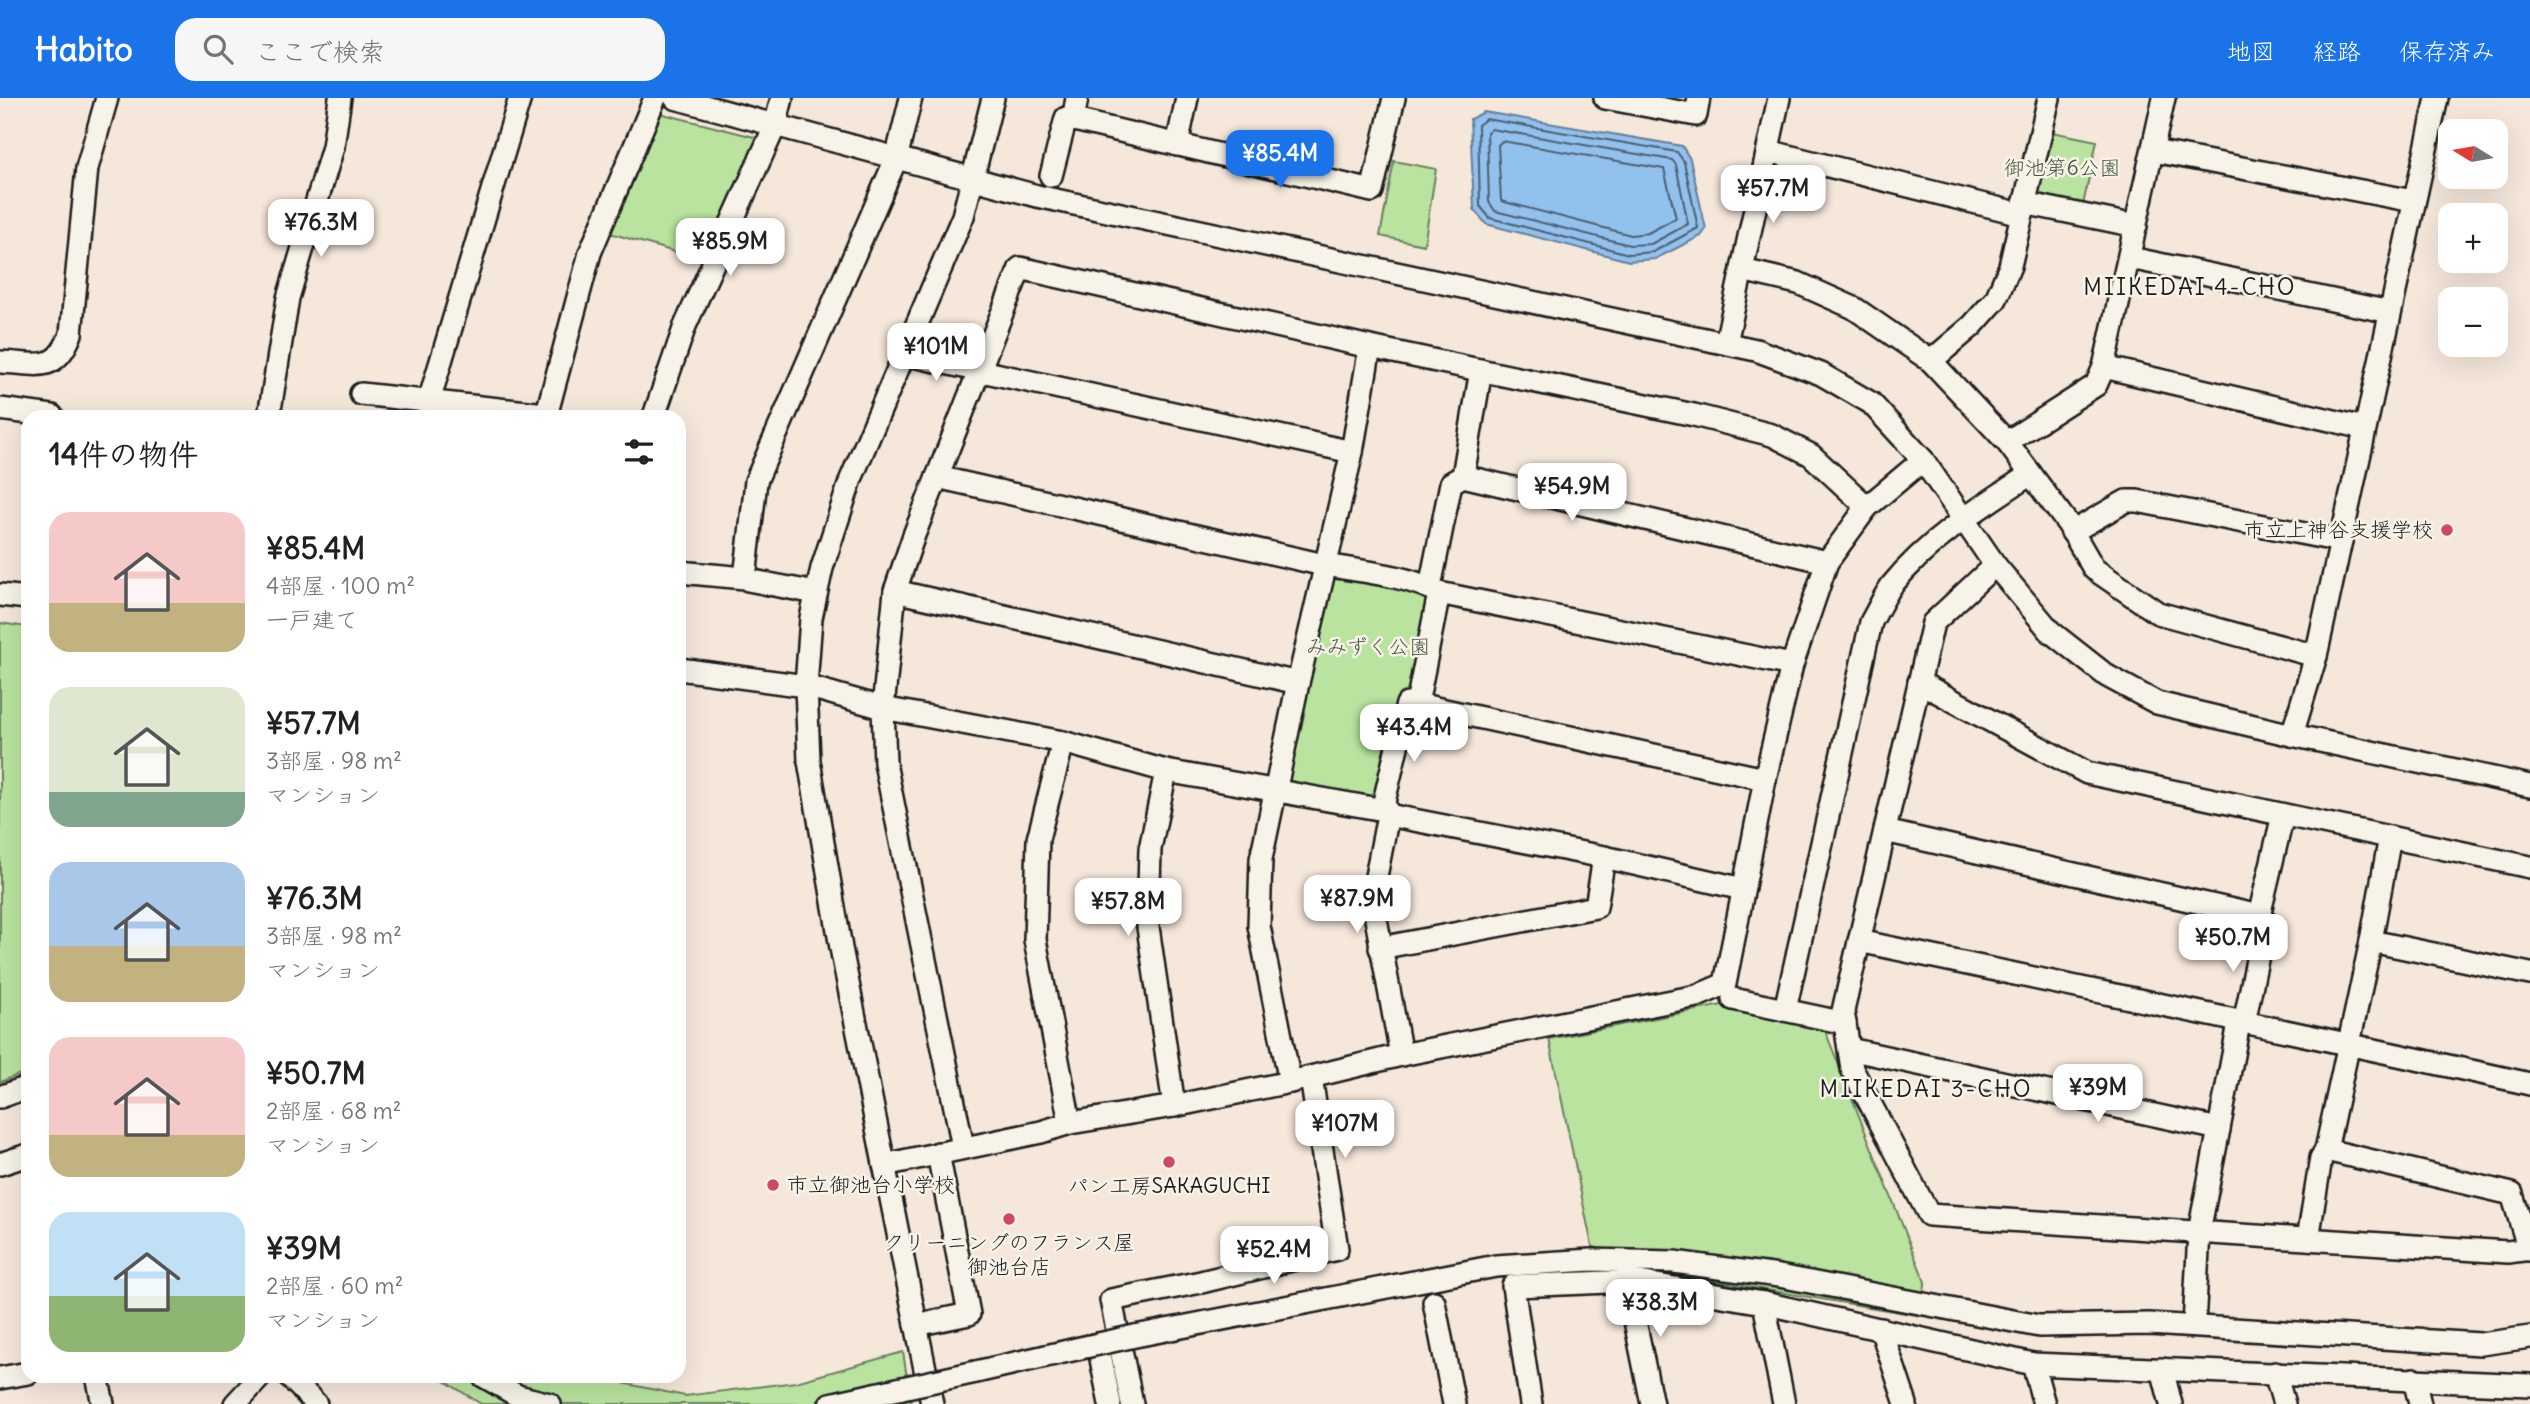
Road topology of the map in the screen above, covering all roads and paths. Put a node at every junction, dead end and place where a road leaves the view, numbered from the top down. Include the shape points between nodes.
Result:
1 (107, 98) edge
2 (340, 98) edge
3 (520, 98) edge
4 (655, 98) edge
5 (675, 98) edge
6 (782, 98) edge
7 (911, 98) edge
8 (993, 98) edge
9 (1077, 98) edge
10 (1187, 98) edge
11 (1394, 98) edge
12 (1605, 98) edge
13 (1699, 98) edge
14 (1779, 98) edge
15 (2049, 98) edge
16 (2164, 98) edge
17 (2437, 98) edge
18 (1073, 120) junction
19 (775, 127) junction
20 (1177, 145) junction
21 (1768, 151) junction
22 (2154, 151) junction
23 (896, 159) junction
24 (1051, 176) dead end
25 (974, 179) junction
26 (2413, 201) junction
27 (2023, 208) junction
28 (2136, 226) junction
29 (2130, 258) junction
30 (1742, 270) junction
31 (2390, 312) junction
32 (1726, 343) junction
33 (1370, 347) junction
34 (904, 354) junction
35 (1931, 361) junction
36 (0, 362) edge
37 (2104, 367) junction
38 (1481, 370) junction
39 (978, 371) junction
40 (361, 394) dead end
41 (429, 401) junction
42 (0, 409) edge
43 (270, 410) edge
44 (504, 410) edge
45 (547, 410) edge
46 (656, 410) edge
47 (21, 412) edge
48 (2364, 428) junction
49 (2007, 442) junction
50 (1352, 452) junction
51 (1923, 460) junction
52 (2031, 474) junction
53 (1464, 476) junction
54 (937, 477) junction
55 (1867, 507) junction
56 (1964, 520) junction
57 (2072, 532) junction
58 (2341, 541) junction
59 (1826, 562) junction
60 (1325, 565) junction
61 (1995, 565) junction
62 (686, 573) edge
63 (745, 578) junction
64 (1435, 590) junction
65 (895, 591) junction
66 (816, 593) junction
67 (0, 595) edge
68 (21, 597) edge
69 (2316, 656) junction
70 (1792, 665) junction
71 (686, 670) edge
72 (1919, 682) junction
73 (1298, 683) junction
74 (806, 686) junction
75 (1417, 704) junction
76 (883, 708) junction
77 (2292, 735) junction
78 (1063, 742) junction
79 (1166, 771) junction
80 (1765, 779) junction
81 (2530, 786) edge
82 (1277, 789) junction
83 (1386, 813) junction
84 (2283, 815) junction
85 (1885, 831) junction
86 (2390, 837) junction
87 (1604, 857) junction
88 (2530, 867) edge
89 (1743, 889) junction
90 (2259, 916) junction
91 (1859, 941) junction
92 (2371, 941) junction
93 (1380, 948) junction
94 (2530, 974) edge
95 (1733, 999) dead end
96 (1785, 1010) junction
97 (1845, 1023) junction
98 (2242, 1023) junction
99 (2350, 1044) junction
100 (1849, 1049) junction
101 (1401, 1055) junction
102 (1311, 1077) junction
103 (1290, 1082) junction
104 (2530, 1084) edge
105 (21, 1090) edge
106 (0, 1097) edge
107 (1174, 1107) junction
108 (1070, 1123) junction
109 (2219, 1129) junction
110 (963, 1147) junction
111 (2326, 1150) junction
112 (938, 1153) junction
113 (21, 1157) edge
114 (0, 1164) edge
115 (884, 1165) junction
116 (2199, 1232) junction
117 (2308, 1239) junction
118 (2530, 1250) edge
119 (1627, 1282) junction
120 (1434, 1302) dead end
121 (1764, 1303) junction
122 (916, 1325) junction
123 (2194, 1326) junction
124 (1881, 1329) junction
125 (2530, 1337) edge
126 (1089, 1346) junction
127 (2033, 1364) junction
128 (2162, 1369) junction
129 (2275, 1373) junction
130 (21, 1374) edge
131 (0, 1378) edge
132 (2414, 1379) junction
133 (98, 1383) edge
134 (254, 1383) edge
135 (296, 1383) edge
136 (495, 1383) edge
137 (2530, 1385) edge
138 (103, 1404) edge
139 (235, 1404) edge
140 (316, 1404) edge
141 (550, 1404) edge
142 (830, 1404) edge
143 (932, 1404) edge
144 (1110, 1404) edge
145 (1132, 1404) edge
146 (1454, 1404) edge
147 (1531, 1404) edge
148 (1652, 1404) edge
149 (1784, 1404) edge
150 (1906, 1404) edge
151 (2044, 1404) edge
152 (2171, 1404) edge
153 (2284, 1404) edge
154 (2420, 1404) edge

1 - 36 street via 87,168 71,334 63,354 49,364
2 - 43 street via 333,147 288,298
3 - 41 street
4 - 45 street via 590,253
5 - 19 street
6 - 19 street
7 - 23 street
8 - 25 street
9 - 18 street
10 - 20 street
11 - 20 street via 1371,191
12 - 13 street via 1696,115
14 - 21 street
15 - 27 street
16 - 22 street
17 - 26 street
18 - 20 street
18 - 24 street via 1066,118
19 - 23 street
19 - 46 street via 685,326
21 - 27 street
21 - 30 street
22 - 26 street
22 - 28 street
23 - 25 street
23 - 63 street via 756,481
25 - 32 street
25 - 34 street via 963,216
26 - 31 street
27 - 28 street
27 - 35 street via 2010,266 1996,299
28 - 29 street
29 - 31 street
29 - 37 street
30 - 32 street
30 - 35 street via 1798,283 1854,309
31 - 48 street
32 - 51 street via 1821,374 1871,403
33 - 38 street
33 - 39 street via 1020,268
33 - 50 street
34 - 39 street
34 - 66 street via 850,479
35 - 49 street
37 - 48 street
37 - 49 street via 2096,385
38 - 53 street
38 - 55 street via 1772,435 1811,455
39 - 50 street
39 - 54 street
40 - 41 street
41 - 44 street
42 - 47 street
48 - 58 street
49 - 52 street
50 - 60 street
51 - 55 street
51 - 56 street
52 - 56 street
52 - 57 street
53 - 59 street
53 - 64 street via 1451,483
54 - 60 street
54 - 65 street
55 - 59 street
56 - 61 street
56 - 96 street via 1890,587 1871,622
57 - 58 street via 2126,501 2137,501
57 - 69 street via 2094,569 2158,613
58 - 69 street
59 - 70 street
60 - 64 street
60 - 73 street
61 - 72 street via 1933,623
61 - 77 street via 2051,632 2107,676 2157,703
62 - 63 street
63 - 66 street
64 - 70 street
64 - 75 street
65 - 73 street
65 - 76 street
66 - 74 street
67 - 68 street
69 - 77 street
70 - 80 street
71 - 74 street
72 - 84 street via 2087,773
72 - 85 street
73 - 82 street
74 - 76 street
74 - 115 street via 809,761
75 - 80 street
75 - 83 street via 1407,704 1384,802
76 - 78 street
76 - 110 street via 885,763
77 - 81 street
78 - 79 street
78 - 108 street via 1038,839 1035,940
79 - 82 street
79 - 107 street via 1150,849 1148,914
80 - 89 street
82 - 83 street
82 - 103 street via 1261,859 1259,926
83 - 87 street
83 - 93 street via 1372,897
84 - 86 street
84 - 90 street
85 - 90 street
85 - 91 street
86 - 88 street
86 - 92 street
87 - 89 street
87 - 93 street via 1596,907
89 - 101 street via 1725,984 1697,996
90 - 98 street via 2265,921
91 - 97 street via 1843,1011
91 - 98 street
92 - 94 street
92 - 99 street
93 - 101 street
95 - 96 street
96 - 97 street
97 - 100 street
98 - 99 street
98 - 109 street
99 - 104 street
99 - 111 street
100 - 109 street
100 - 116 street via 1852,1069 1929,1214
101 - 102 street
102 - 103 street
102 - 145 street via 1337,1249 1111,1300
103 - 107 street
105 - 106 street
107 - 108 street
108 - 110 street
109 - 116 street
110 - 112 street
111 - 117 street
111 - 118 street via 2512,1194
112 - 115 street
112 - 122 street via 969,1314
113 - 114 street
115 - 122 street
116 - 117 street
116 - 123 street
117 - 118 street
119 - 121 street
119 - 147 street via 1513,1286
119 - 148 street
120 - 146 street
121 - 124 street
121 - 149 street
122 - 143 street
123 - 125 street via 2481,1344
123 - 126 street, bridge via 2039,1326 1779,1276 1674,1262 1591,1260 1496,1266
124 - 127 street
124 - 150 street
126 - 142 street, bridge
126 - 144 street
127 - 128 street
127 - 151 street
128 - 129 street
128 - 152 street
129 - 132 street
129 - 153 street
130 - 131 street
132 - 137 street
132 - 154 street
133 - 138 street
134 - 139 street
135 - 140 street
136 - 141 street via 518,1396

